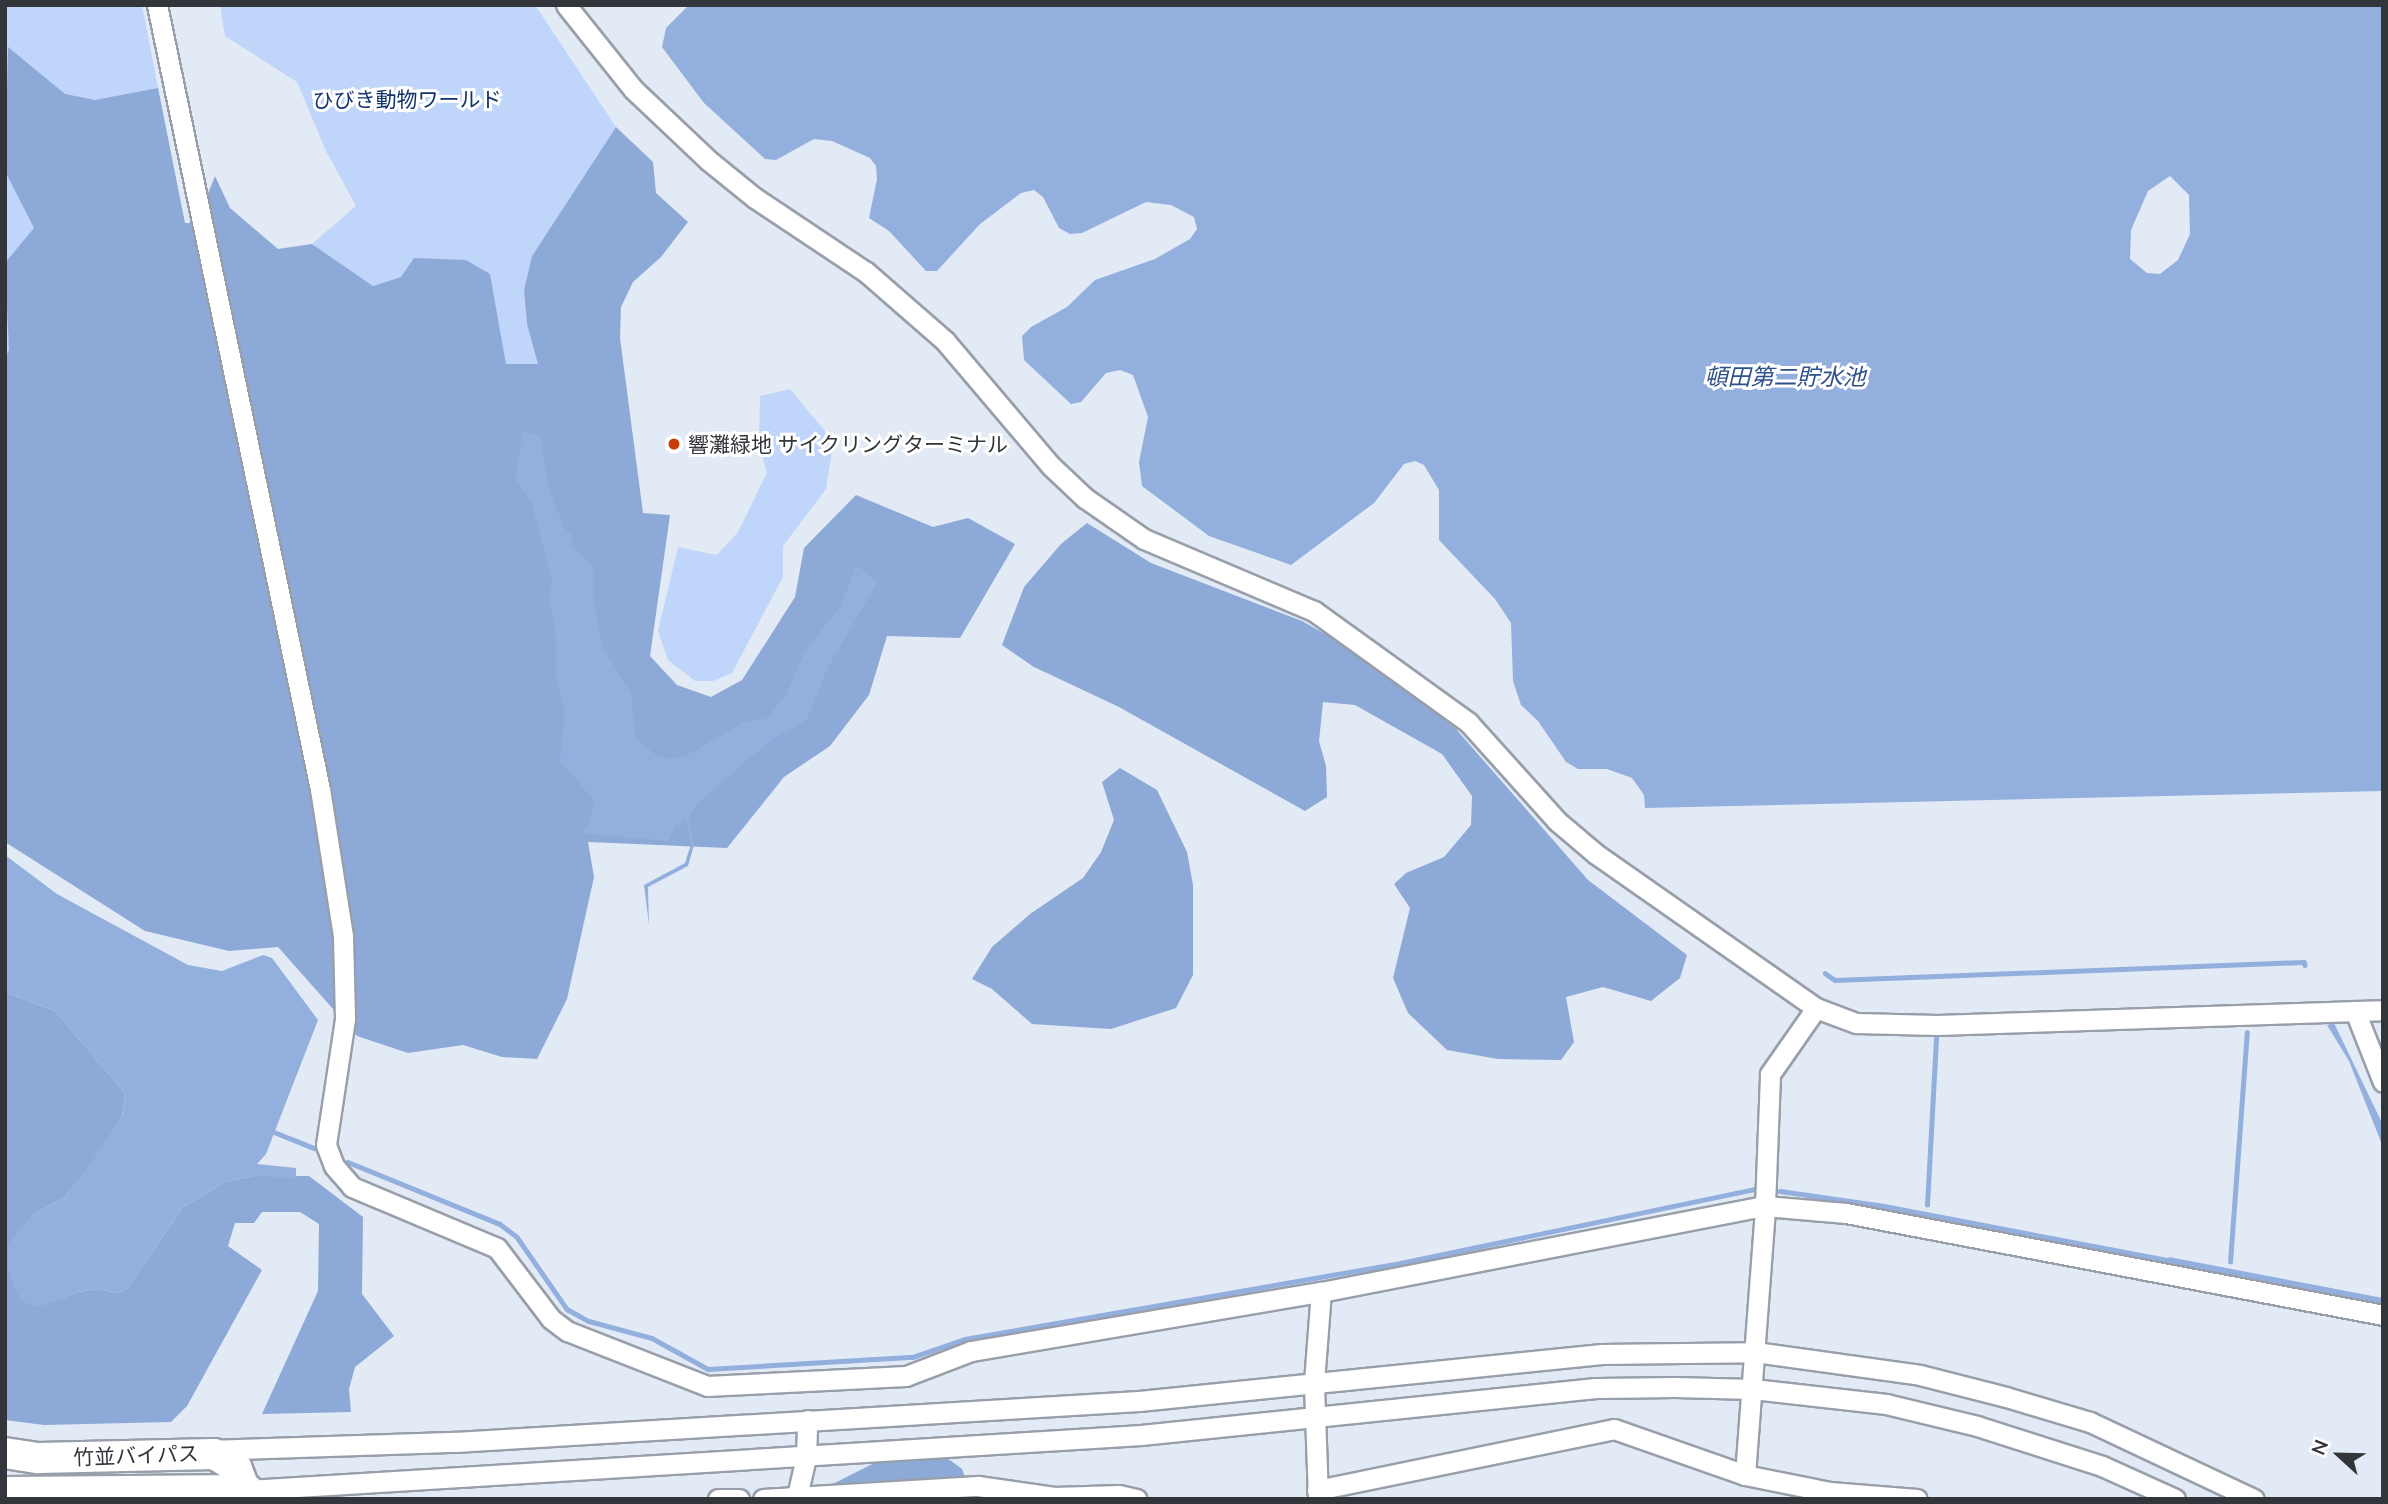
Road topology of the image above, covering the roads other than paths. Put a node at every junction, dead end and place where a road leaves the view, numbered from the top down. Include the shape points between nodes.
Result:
1 (157, 5) edge
2 (566, 5) edge
3 (1816, 1008) junction
4 (2383, 1010) edge
5 (2345, 1011) junction
6 (2383, 1082) edge
7 (1765, 1206) junction
8 (1321, 1292) junction
9 (2383, 1315) edge
10 (1755, 1352) junction
11 (1314, 1382) junction
12 (1753, 1389) junction
13 (1316, 1418) junction
14 (807, 1420) junction
15 (5, 1453) edge
16 (807, 1457) junction
17 (1745, 1475) junction
18 (240, 1487) edge
19 (5, 1492) edge
20 (1317, 1494) edge
21 (797, 1496) junction
22 (718, 1499) edge
23 (739, 1499) edge
24 (764, 1499) edge
25 (1137, 1499) edge
26 (1917, 1499) edge
27 (2175, 1499) edge
28 (2254, 1499) edge

1 - 8 street via 320,789 343,936 345,1019 326,1145 334,1166 352,1187 497,1248 551,1319 567,1331 707,1386 906,1376 971,1351
2 - 3 street via 633,89 708,160 755,198 866,272 945,341 1051,466 1085,498 1144,539 1314,611 1468,722 1557,821 1596,854
3 - 5 street via 1856,1023 1937,1026
3 - 7 street via 1770,1074
4 - 5 street
5 - 6 street
7 - 8 street
7 - 9 street via 1846,1213
7 - 10 street
8 - 11 street
10 - 11 street via 1602,1354
10 - 12 street
10 - 28 street via 1920,1375 2006,1396 2090,1422
11 - 13 street
11 - 14 street via 1139,1401
12 - 13 street via 1596,1388
12 - 17 street
12 - 27 street via 1886,1404 1977,1426 2102,1466
13 - 16 street via 1141,1435
13 - 20 street
14 - 16 street
14 - 18 street via 455,1443
15 - 18 highway, 竹並バイパス via 38,1458 198,1451 214,1454
16 - 18 street
16 - 21 street
17 - 20 street via 1614,1429
17 - 26 street via 1830,1492
18 - 19 highway, 竹並バイパス
21 - 24 street
21 - 25 street via 978,1486 1054,1497
22 - 23 street

